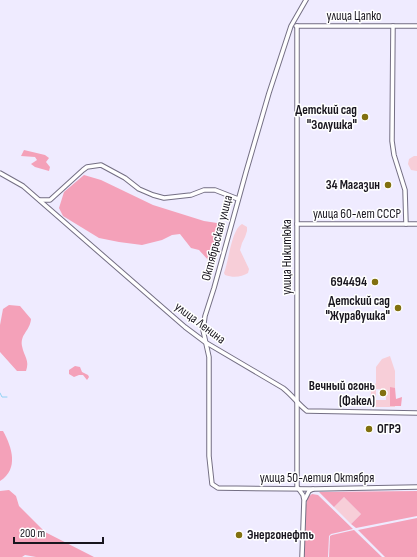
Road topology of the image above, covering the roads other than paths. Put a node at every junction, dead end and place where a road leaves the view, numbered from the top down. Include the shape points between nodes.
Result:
1 (306, 0) edge
2 (290, 26) junction
3 (297, 26) junction
4 (394, 26) junction
5 (417, 26) edge
6 (0, 173) edge
7 (238, 199) junction
8 (39, 200) junction
9 (50, 200) junction
10 (48, 208) junction
11 (297, 224) junction
12 (406, 224) junction
13 (417, 224) edge
14 (205, 342) junction
15 (297, 403) junction
16 (417, 413) edge
17 (417, 486) edge
18 (218, 488) joint
19 (297, 488) junction
20 (313, 488) junction
21 (304, 500) junction
22 (302, 557) edge

1 - 2 street, Октябрьская улица
2 - 3 street, улица Цапко
2 - 7 street, Октябрьская улица
3 - 4 street, улица Цапко
3 - 11 street, улица Никитюка
4 - 5 street, улица Цапко
4 - 12 street via 392,141 405,186
6 - 8 street, улица Ленина via 23,186
7 - 9 street via 215,190 164,198 139,189 102,165 83,170
7 - 14 street, Октябрьская улица via 205,316
8 - 9 street
8 - 10 street, улица Ленина
9 - 10 street
10 - 14 street, улица Ленина
11 - 12 street, улица 60-лет СССР
11 - 15 street, улица Никитюка
12 - 13 street, улица 60-лет СССР
14 - 15 street, улица Ленина via 283,388
14 - 18 street, Октябрьская улица via 209,357 209,456 212,484
15 - 16 street, улица Ленина via 308,412
15 - 19 street, улица Никитюка
17 - 20 street, улица 50-летия Октября
18 - 19 street, улица 50-летия Октября
19 - 20 street, улица 50-летия Октября
19 - 21 street
20 - 21 street
21 - 22 street

